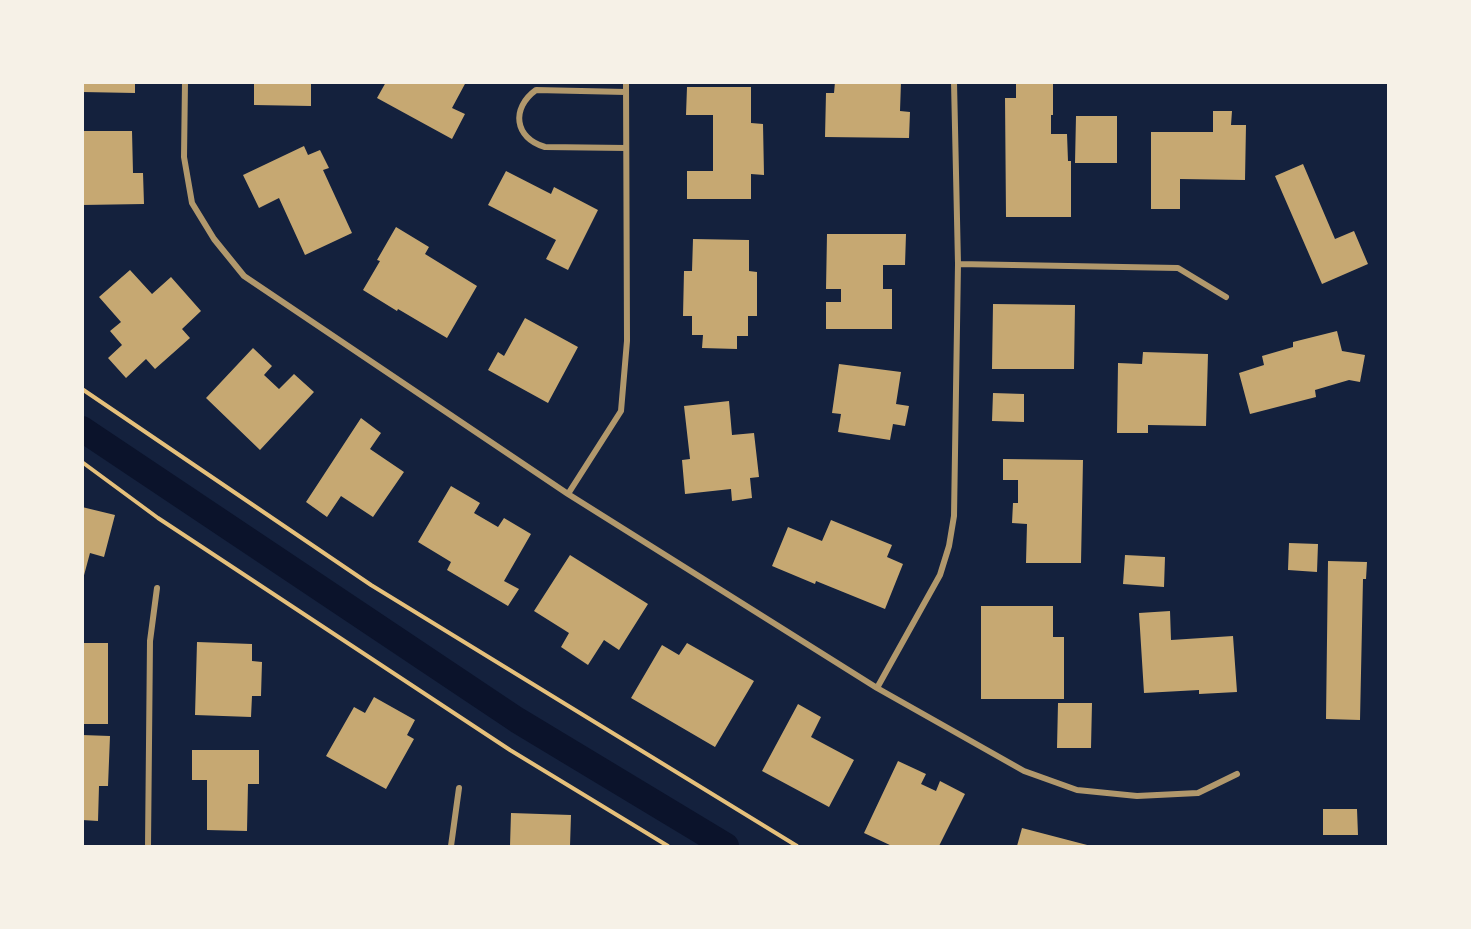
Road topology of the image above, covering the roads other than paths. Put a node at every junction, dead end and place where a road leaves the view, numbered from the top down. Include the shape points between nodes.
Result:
1 (185, 82) edge
2 (626, 82) edge
3 (954, 82) edge
4 (626, 92) junction
5 (626, 148) junction
6 (957, 264) junction
7 (1226, 297) dead end
8 (568, 494) junction
9 (158, 588) dead end
10 (877, 688) junction
11 (1237, 774) dead end
12 (459, 788) dead end
13 (148, 846) edge
14 (451, 846) edge

1 - 8 street via 184,158 192,203 244,276
2 - 4 street
3 - 6 street
4 - 5 street
4 - 5 street via 536,90 521,108 519,121 533,143 545,147
5 - 8 street via 627,341 621,411
6 - 7 street via 1178,268
6 - 10 street via 954,516 950,546 940,574
8 - 10 street
9 - 13 street via 150,641
10 - 11 street via 1024,771 1077,790 1137,795 1198,793
12 - 14 street

